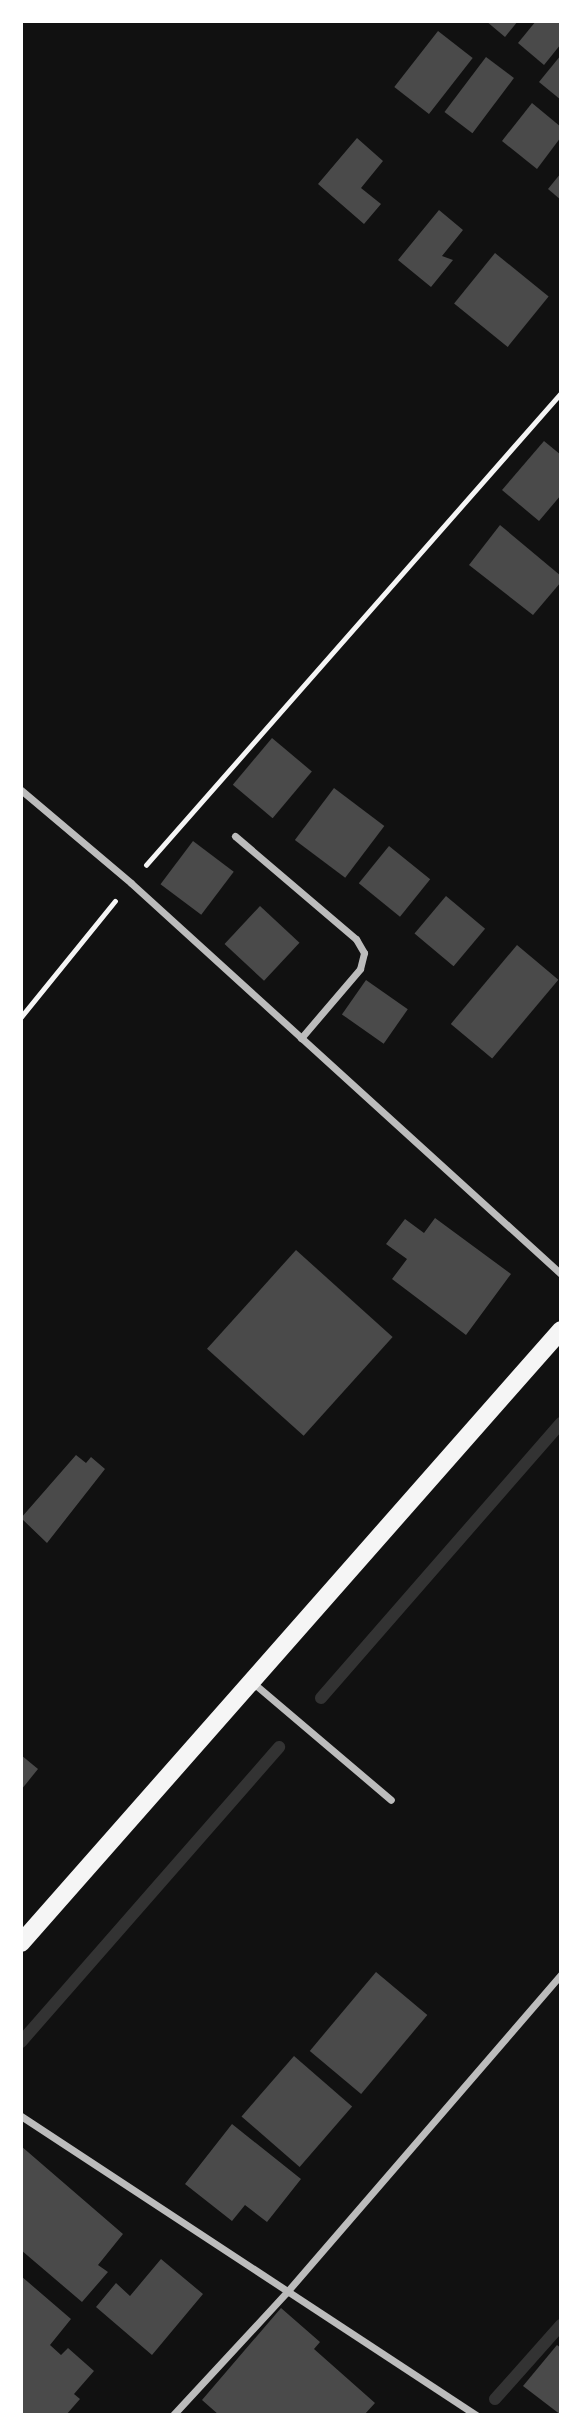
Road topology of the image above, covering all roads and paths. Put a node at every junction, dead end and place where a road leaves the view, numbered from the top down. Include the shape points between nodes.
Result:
1 (561, 393) edge
2 (21, 790) edge
3 (235, 836) dead end
4 (131, 883) junction
5 (21, 1017) edge
6 (301, 1038) junction
7 (561, 1274) edge
8 (561, 1330) edge
9 (251, 1682) junction
10 (391, 1800) dead end
11 (21, 1943) edge
12 (561, 1973) edge
13 (21, 2116) edge
14 (286, 2292) junction
15 (173, 2415) edge
16 (476, 2415) edge

1 - 4 path
2 - 4 street
3 - 6 street via 356,939 364,953 360,969
4 - 5 path
4 - 6 street
6 - 7 street
8 - 9 main road
9 - 10 street
9 - 11 main road
12 - 14 street
13 - 14 street
14 - 15 street
14 - 16 street

